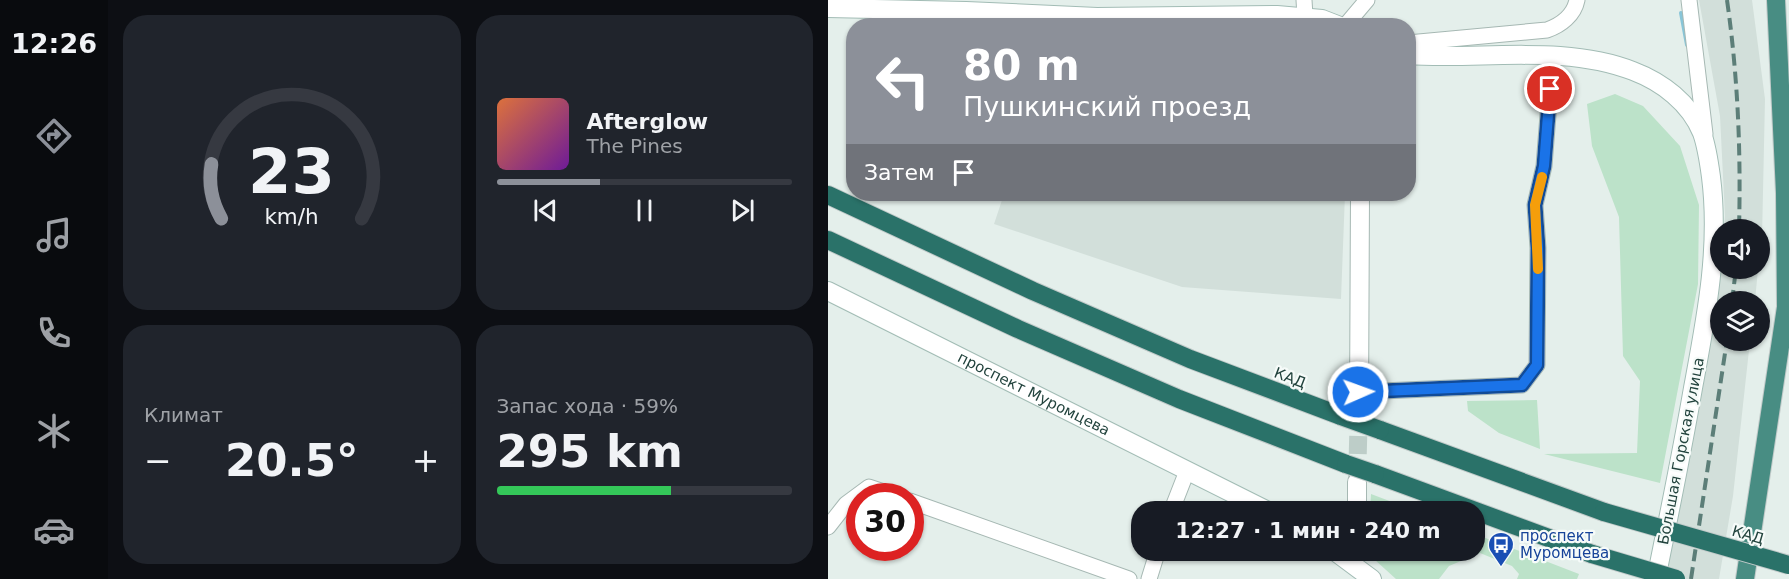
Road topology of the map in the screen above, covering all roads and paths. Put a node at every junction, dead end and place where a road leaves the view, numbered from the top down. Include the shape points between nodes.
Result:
1 (1367, 0) edge
2 (1577, 0) edge
3 (1689, 0) edge
4 (1776, 0) edge
5 (828, 8) edge
6 (1304, 8) edge
7 (1320, 18) edge
8 (1352, 18) edge
9 (1416, 42) edge
10 (1416, 55) edge
11 (1698, 74) junction
12 (1550, 89) dead end
13 (1666, 89) junction
14 (1707, 149) junction
15 (828, 195) edge
16 (1360, 201) edge
17 (828, 240) edge
18 (828, 291) edge
19 (1358, 400) joint
20 (1187, 471) junction
21 (1357, 482) tunnel mouth
22 (1175, 501) edge
23 (1248, 501) edge
24 (1357, 501) edge
25 (846, 504) edge
26 (924, 506) edge
27 (828, 527) edge
28 (1789, 559) edge
29 (1155, 561) edge
30 (1356, 561) edge
31 (1789, 565) edge
32 (1130, 579) edge
33 (1149, 579) edge
34 (1372, 579) edge
35 (1656, 579) edge
36 (1676, 579) edge
37 (1745, 579) edge
38 (1786, 579) edge

1 - 8 street
2 - 9 street via 1566,19 1547,30
3 - 11 street, Большая Горская улица
4 - 37 highway via 1786,306
5 - 6 main road via 1097,17 1277,15
6 - 7 main road
10 - 13 main road via 1590,59 1633,70
11 - 13 street via 1689,89 1678,93
11 - 14 street, Большая Горская улица
12 - 19 street via 1544,166 1535,205 1537,365 1522,385
13 - 14 main road via 1690,113
14 - 35 main road, Большая Горская улица via 1714,228 1709,296
15 - 31 highway, КАД, bridge via 1033,291 1180,354 1341,416 1604,512
16 - 19 main road
17 - 36 highway, bridge via 1018,330 1179,399 1592,554
18 - 20 main road, проспект Муромцева
20 - 22 street
20 - 23 main road, проспект Муромцева
21 - 24 main road
25 - 27 street
26 - 32 street
28 - 38 highway
29 - 33 street
30 - 34 main road

